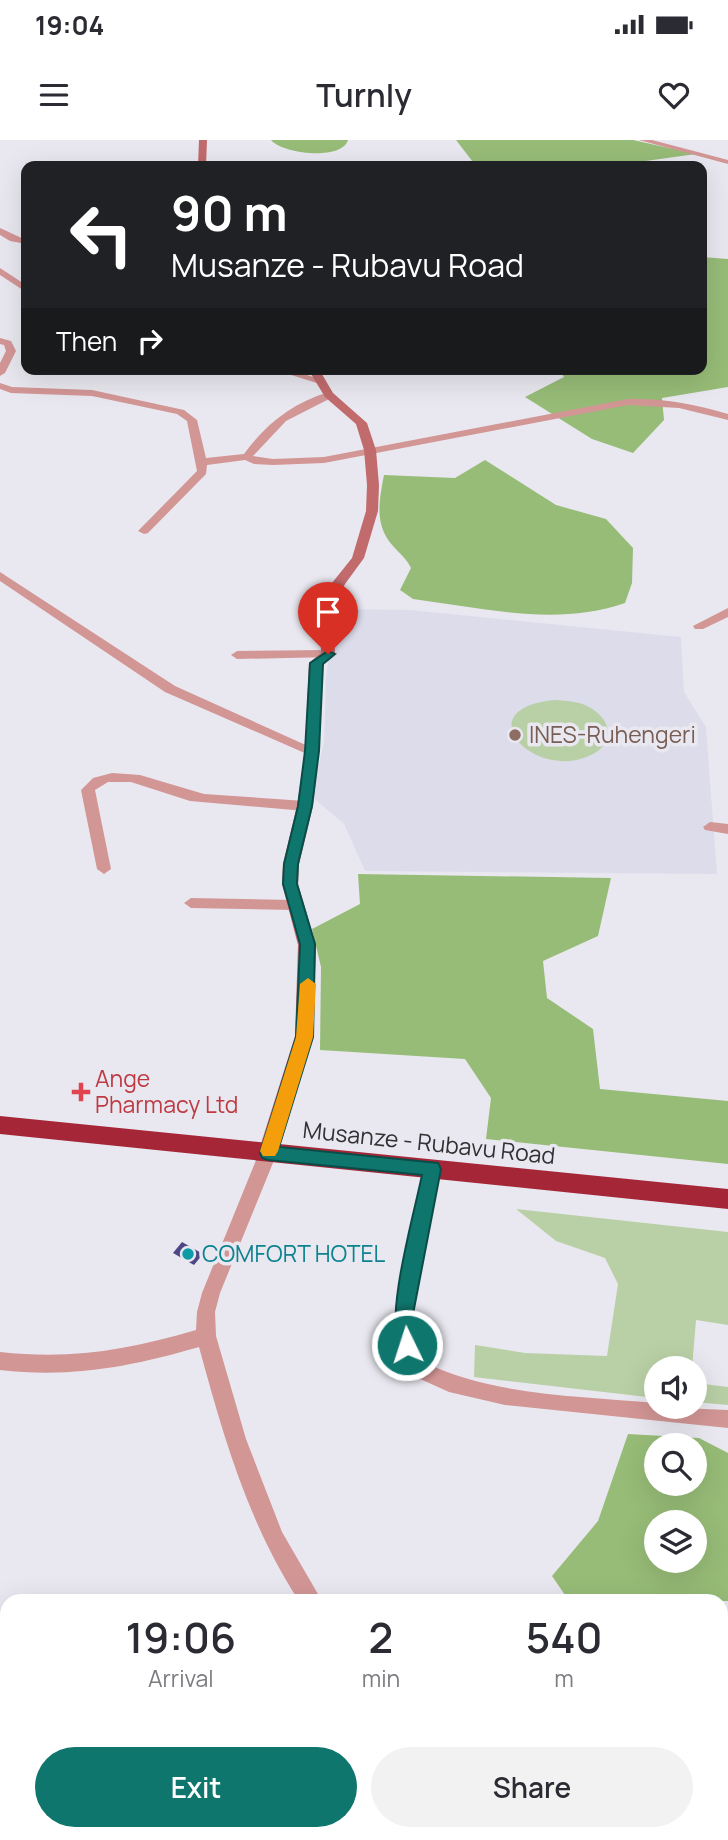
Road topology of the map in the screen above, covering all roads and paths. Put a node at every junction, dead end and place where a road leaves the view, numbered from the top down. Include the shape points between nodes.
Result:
1 (203, 140) edge
2 (643, 140) edge
3 (202, 161) edge
4 (728, 162) edge
5 (0, 231) edge
6 (21, 241) edge
7 (0, 271) edge
8 (21, 286) edge
9 (0, 341) edge
10 (0, 373) edge
11 (298, 375) edge
12 (316, 375) edge
13 (320, 381) junction
14 (0, 386) edge
15 (330, 395) junction
16 (728, 417) edge
17 (370, 450) junction
18 (247, 457) junction
19 (202, 462) junction
20 (144, 531) dead end
21 (0, 576) edge
22 (728, 612) edge
23 (699, 626) dead end
24 (328, 654) junction
25 (237, 655) dead end
26 (312, 751) junction
27 (305, 806) junction
28 (710, 827) dead end
29 (728, 830) edge
30 (104, 869) dead end
31 (191, 903) dead end
32 (295, 905) junction
33 (0, 1125) edge
34 (268, 1153) junction
35 (432, 1169) junction
36 (728, 1199) edge
37 (206, 1336) junction
38 (0, 1362) edge
39 (728, 1419) edge
40 (306, 1594) edge

1 - 3 main road
2 - 4 street
5 - 6 street
7 - 8 street
9 - 10 street via 8,343 10,351
11 - 13 street
12 - 13 main road
13 - 15 main road
14 - 19 street via 92,393 180,412 192,420
15 - 17 main road via 361,423
15 - 18 street via 297,408 267,429
16 - 17 street via 694,408 628,402
17 - 18 street via 324,460 254,461
17 - 24 main road via 372,511 358,558 327,606
18 - 19 street
19 - 20 street via 202,472
21 - 26 street via 170,689
22 - 23 street
24 - 25 street
24 - 26 main road via 316,663
26 - 27 main road
27 - 30 street via 204,798 120,776 97,781 88,790
27 - 32 main road via 291,864
28 - 29 street
31 - 32 street
32 - 34 main road via 307,944 304,1037
33 - 34 highway, Musanze - Rubavu Road
34 - 35 highway, Musanze - Rubavu Road
34 - 37 street via 211,1293
35 - 36 highway, Musanze - Rubavu Road
35 - 39 street via 404,1314 414,1367 461,1389 502,1396
37 - 38 street via 79,1366
37 - 40 street via 256,1500

